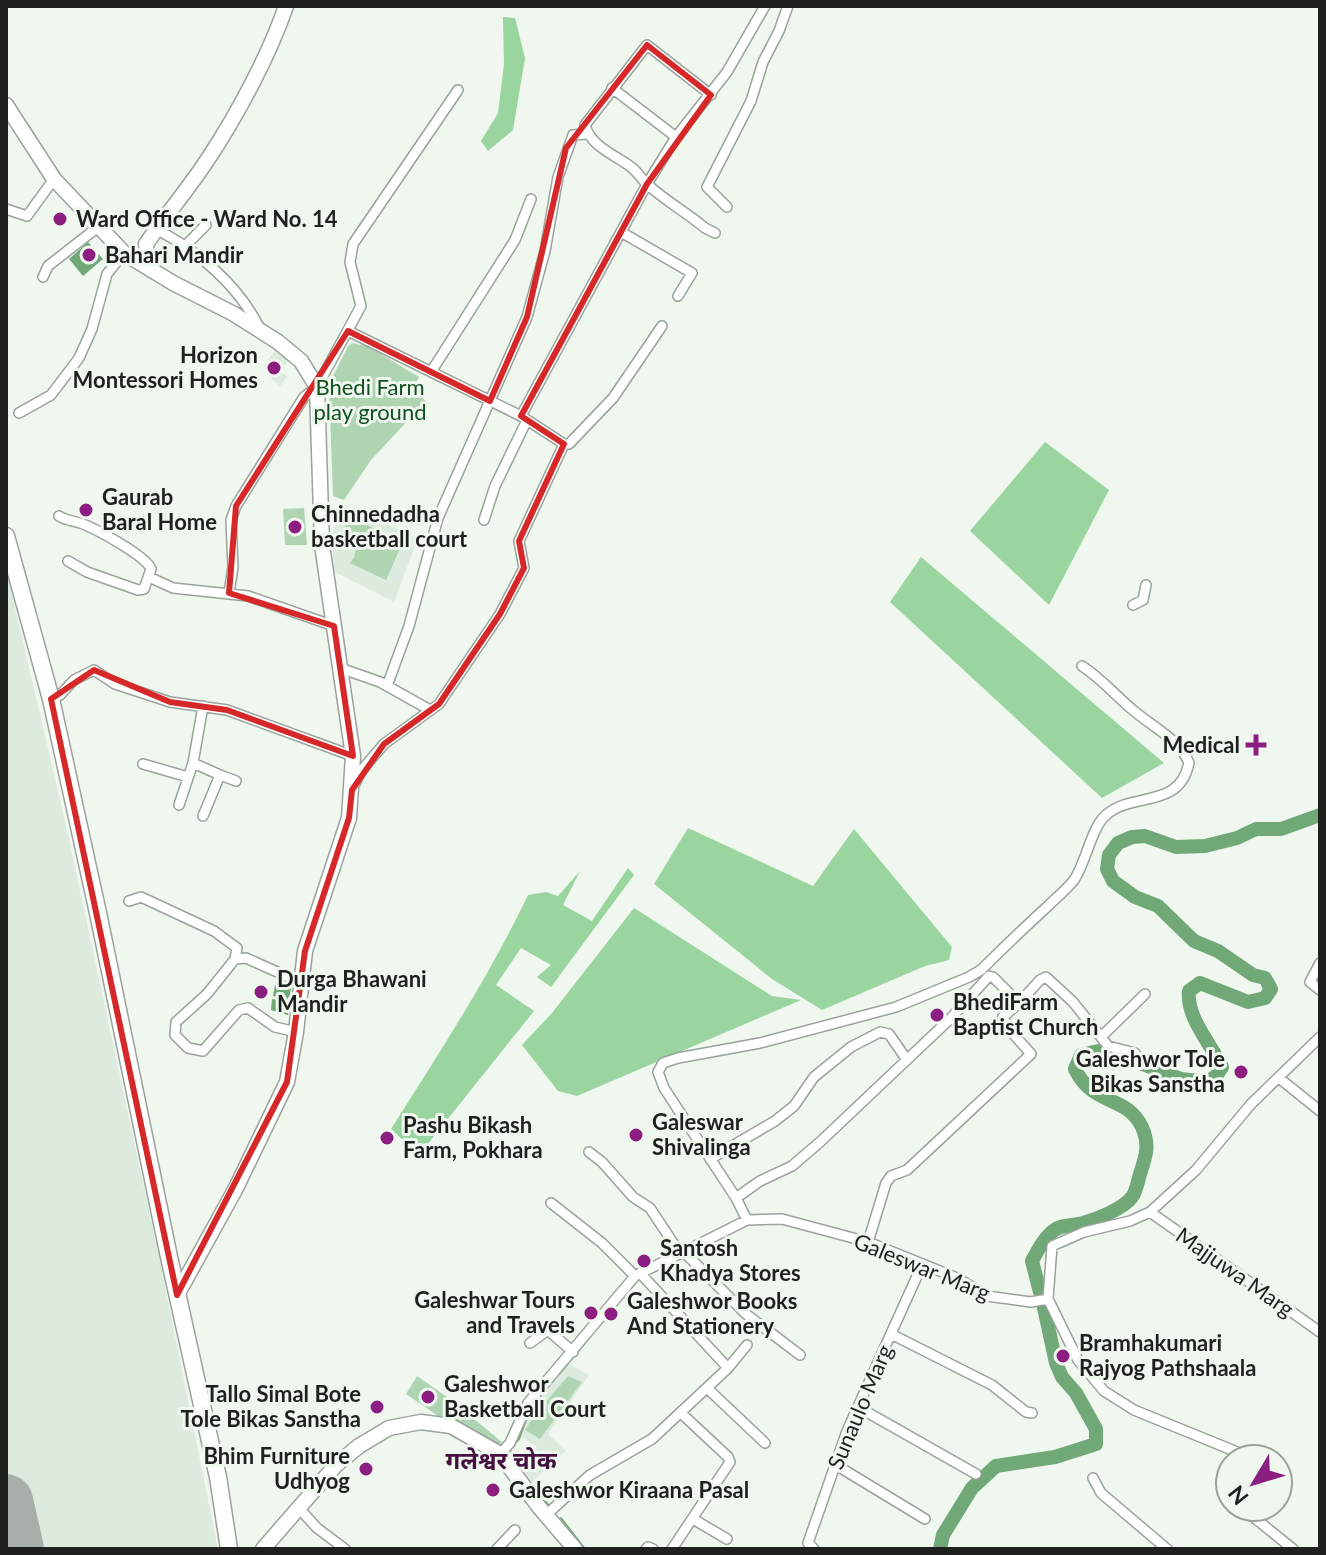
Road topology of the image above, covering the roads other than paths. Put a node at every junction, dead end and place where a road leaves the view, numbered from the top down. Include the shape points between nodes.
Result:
1 (286, 6) edge
2 (765, 6) edge
3 (788, 6) edge
4 (612, 88) junction
5 (458, 90) dead end
6 (711, 95) junction
7 (6, 105) edge
8 (588, 134) junction
9 (676, 137) junction
10 (54, 179) junction
11 (647, 184) junction
12 (531, 199) dead end
13 (727, 207) dead end
14 (6, 209) edge
15 (206, 225) dead end
16 (98, 227) junction
17 (156, 229) junction
18 (621, 232) junction
19 (715, 233) dead end
20 (185, 246) junction
21 (124, 253) junction
22 (151, 270) junction
23 (43, 277) dead end
24 (678, 296) dead end
25 (662, 326) dead end
26 (260, 330) junction
27 (348, 331) junction
28 (431, 372) junction
29 (317, 387) junction
30 (490, 401) junction
31 (19, 413) dead end
32 (524, 418) junction
33 (564, 444) junction
34 (59, 516) dead end
35 (484, 520) dead end
36 (6, 536) edge
37 (68, 561) dead end
38 (149, 577) junction
39 (1146, 585) dead end
40 (229, 593) junction
41 (1133, 605) dead end
42 (334, 626) junction
43 (1082, 666) dead end
44 (340, 668) junction
45 (387, 686) junction
46 (51, 699) junction
47 (203, 706) junction
48 (430, 710) junction
49 (353, 756) junction
50 (193, 763) junction
51 (143, 764) dead end
52 (220, 775) junction
53 (188, 777) junction
54 (236, 781) dead end
55 (352, 790) junction
56 (179, 805) dead end
57 (203, 816) dead end
58 (129, 901) dead end
59 (235, 959) junction
60 (1320, 963) edge
61 (302, 983) junction
62 (1320, 990) edge
63 (1145, 994) dead end
64 (1019, 1003) junction
65 (296, 1032) junction
66 (1101, 1037) junction
67 (1320, 1037) edge
68 (1135, 1053) dead end
69 (907, 1060) junction
70 (1279, 1078) junction
71 (1320, 1111) edge
72 (589, 1152) dead end
73 (710, 1159) junction
74 (736, 1198) junction
75 (551, 1203) dead end
76 (1150, 1212) junction
77 (747, 1220) junction
78 (868, 1242) junction
79 (681, 1252) junction
80 (922, 1265) junction
81 (638, 1275) junction
82 (177, 1295) junction
83 (1048, 1299) junction
84 (1320, 1332) edge
85 (891, 1334) junction
86 (530, 1343) dead end
87 (747, 1345) dead end
88 (573, 1352) junction
89 (800, 1355) dead end
90 (728, 1368) junction
91 (707, 1388) junction
92 (858, 1407) junction
93 (681, 1413) junction
94 (1032, 1413) dead end
95 (765, 1443) dead end
96 (1215, 1443) edge
97 (500, 1454) junction
98 (836, 1465) junction
99 (976, 1474) dead end
100 (1093, 1478) dead end
101 (298, 1507) junction
102 (546, 1515) junction
103 (693, 1519) junction
104 (925, 1519) dead end
105 (1261, 1523) edge
106 (515, 1530) dead end
107 (727, 1539) dead end
108 (229, 1549) edge
109 (263, 1549) edge
110 (345, 1549) edge
111 (497, 1549) edge
112 (575, 1549) edge
113 (646, 1549) edge
114 (653, 1549) edge
115 (672, 1549) edge
116 (814, 1549) edge
117 (1167, 1549) edge
118 (1293, 1549) edge

1 - 17 street via 228,125
2 - 6 street
3 - 13 street via 751,101 707,187
4 - 6 street via 647,45
4 - 8 street via 585,125
4 - 9 street
5 - 27 street via 353,244 350,262 361,306
6 - 9 street
7 - 10 street
8 - 11 street
8 - 30 street via 573,135 566,148 527,317
9 - 11 street
10 - 14 street via 27,216
10 - 16 street
11 - 18 street
11 - 19 street
12 - 28 street via 515,240
15 - 20 street
16 - 21 street
16 - 23 street via 48,266
17 - 20 street
17 - 22 street via 146,244
18 - 24 street via 692,273
18 - 32 street
20 - 26 street via 228,284
21 - 22 street
21 - 31 street via 107,274 79,358 51,395
22 - 26 street
25 - 33 street via 613,398
26 - 29 street via 301,361
27 - 28 street
27 - 29 street
28 - 30 street
29 - 40 street via 304,397 236,506
29 - 42 street via 322,545
30 - 32 street
30 - 45 street via 438,518
32 - 33 street
32 - 35 street
33 - 48 street via 519,541 524,568 500,614
34 - 38 street via 84,524 142,558 149,564
36 - 46 main road
37 - 38 street via 138,590
38 - 40 street via 173,588
39 - 41 street via 1143,600
40 - 42 street
42 - 44 street
43 - 73 street via 1180,748 1189,763 1180,784 1165,795 1119,806 1104,816 1070,885 969,977 896,1007 663,1063 658,1072 664,1088
44 - 45 street
44 - 49 street
45 - 48 street
46 - 47 street via 94,670 115,684 170,702
46 - 82 main road
47 - 49 street via 241,714
47 - 50 street
48 - 55 street via 384,744
49 - 55 street
50 - 52 street
50 - 53 street
51 - 53 street
52 - 54 street
52 - 57 street
53 - 56 street
55 - 61 street via 349,818 305,951
58 - 59 street via 141,897 214,931 237,948
59 - 61 street via 246,958
59 - 65 street via 176,1022 175,1035 188,1048 203,1051 239,1010 248,1008 275,1027
60 - 62 street via 1310,982
61 - 65 street
63 - 66 street
64 - 66 street via 1046,977
64 - 69 street via 989,976
64 - 78 street via 1003,1017 1031,1054 907,1170 891,1176
65 - 82 street via 287,1082
66 - 68 street via 1108,1046
67 - 70 street
69 - 73 street via 889,1034 880,1032 814,1077 794,1106 775,1121
69 - 74 street via 802,1158
70 - 71 street
70 - 76 street via 1196,1170
72 - 79 street via 650,1208
73 - 74 street
74 - 77 street
75 - 81 street
76 - 83 street via 1052,1246
76 - 84 street, Majjuwa Marg
77 - 78 street, Galeswar Marg via 782,1219
77 - 79 street, Galeswar Marg
78 - 80 street, Galeswar Marg
79 - 81 street, Galeswar Marg
79 - 89 street via 746,1314
80 - 83 street, Galeswar Marg via 987,1296
80 - 85 street, Sunaulo Marg
81 - 88 street, Galeswar Marg
81 - 90 street
82 - 108 main road
83 - 96 street via 1078,1360 1104,1391 1134,1410
85 - 92 street, Sunaulo Marg
85 - 94 street via 992,1385
86 - 88 street via 548,1330
87 - 90 street
88 - 97 street, Galeswar Marg via 528,1403
90 - 91 street
91 - 93 street
91 - 95 street
92 - 98 street, Sunaulo Marg
92 - 99 street
93 - 102 street via 652,1439 590,1475
93 - 103 street via 730,1462
97 - 101 street via 451,1426 421,1422 389,1428 347,1456
97 - 102 street
98 - 104 street
98 - 116 street, Sunaulo Marg via 808,1543
100 - 117 street via 1101,1493
101 - 109 street
101 - 110 street
102 - 112 street
103 - 107 street
103 - 115 street
105 - 118 street
106 - 111 street
113 - 114 street

